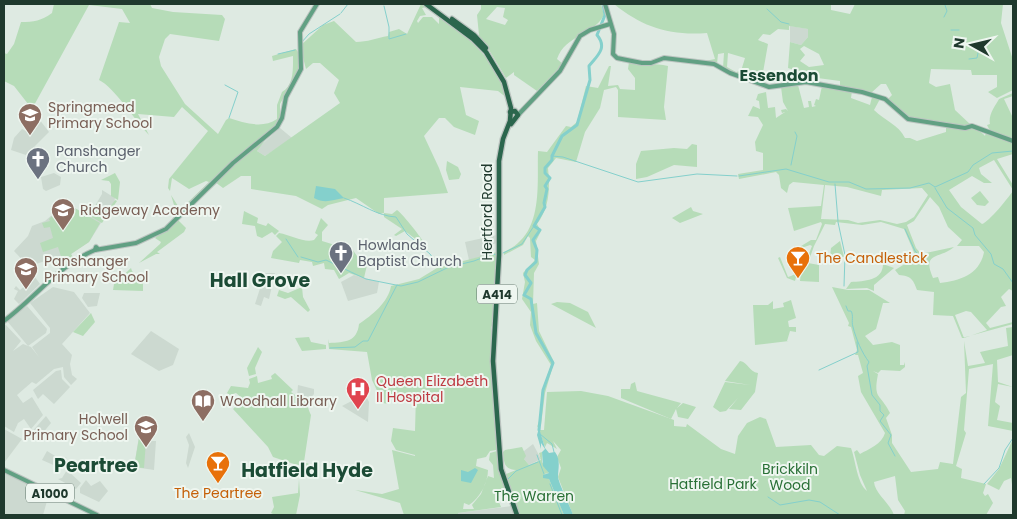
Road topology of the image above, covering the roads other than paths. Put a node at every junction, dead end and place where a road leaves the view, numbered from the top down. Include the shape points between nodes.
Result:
1 (317, 4) edge
2 (426, 4) edge
3 (431, 4) edge
4 (605, 4) edge
5 (610, 24) junction
6 (516, 112) junction
7 (512, 119) junction
8 (1013, 141) edge
9 (4, 321) edge
10 (4, 470) edge
11 (97, 515) edge
12 (518, 515) edge

1 - 9 main road via 300,32 301,68 286,97 281,121 273,131 244,154 166,229 146,239 97,249 66,267
2 - 6 highway via 486,52 504,82
3 - 6 highway via 483,44 506,80
4 - 5 main road
5 - 6 main road via 579,37 560,71
5 - 8 main road via 614,34 614,57 642,64 662,58 692,60 716,65 773,88 809,83 862,92 886,100 910,120 965,128 972,126
6 - 7 highway
6 - 7 highway
7 - 12 highway, Hertford Road / A414 via 501,160 495,360 504,473
10 - 11 main road, A1000

